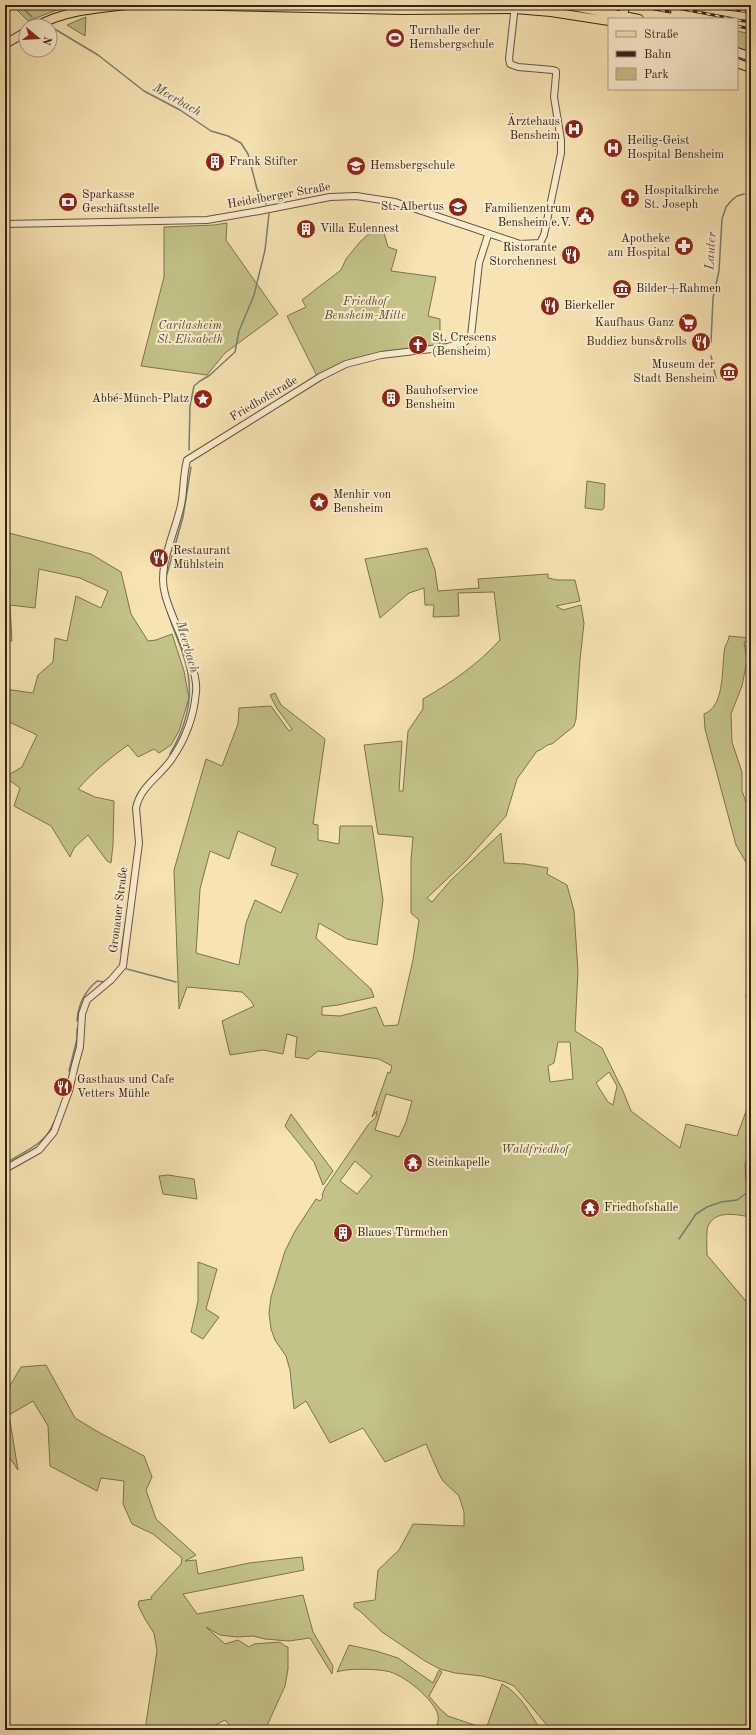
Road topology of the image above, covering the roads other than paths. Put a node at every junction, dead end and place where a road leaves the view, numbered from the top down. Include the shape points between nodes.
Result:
1 (127, 5) edge
2 (174, 5) edge
3 (434, 5) edge
4 (567, 5) edge
5 (515, 7) edge
6 (404, 10) junction
7 (624, 14) edge
8 (58, 18) edge
9 (636, 18) edge
10 (608, 21) edge
11 (18, 37) edge
12 (5, 44) edge
13 (738, 52) edge
14 (751, 57) edge
15 (738, 63) edge
16 (751, 68) edge
17 (5, 224) edge
18 (488, 235) junction
19 (194, 675) joint
20 (5, 1169) edge

1 - 8 main road via 97,8
2 - 6 main road
3 - 6 main road
4 - 7 main road
5 - 6 main road
5 - 10 main road
5 - 18 street, Heidelberger Straße via 510,64 556,72 554,97 561,153 543,242 526,245
7 - 9 main road
11 - 12 main road
13 - 14 main road
15 - 16 main road
17 - 18 street, Heidelberger Straße via 207,220 330,197 349,196 395,202
18 - 19 street, Friedhofstraße via 479,263 471,336 464,342 448,348 381,355 346,364 320,377 187,460 178,519 163,567 163,584
19 - 20 street, Gronauer Straße via 197,691 191,722 171,761 142,791 137,803 139,843 123,966 87,1000 82,1014 80,1047 69,1090 54,1132 39,1150

